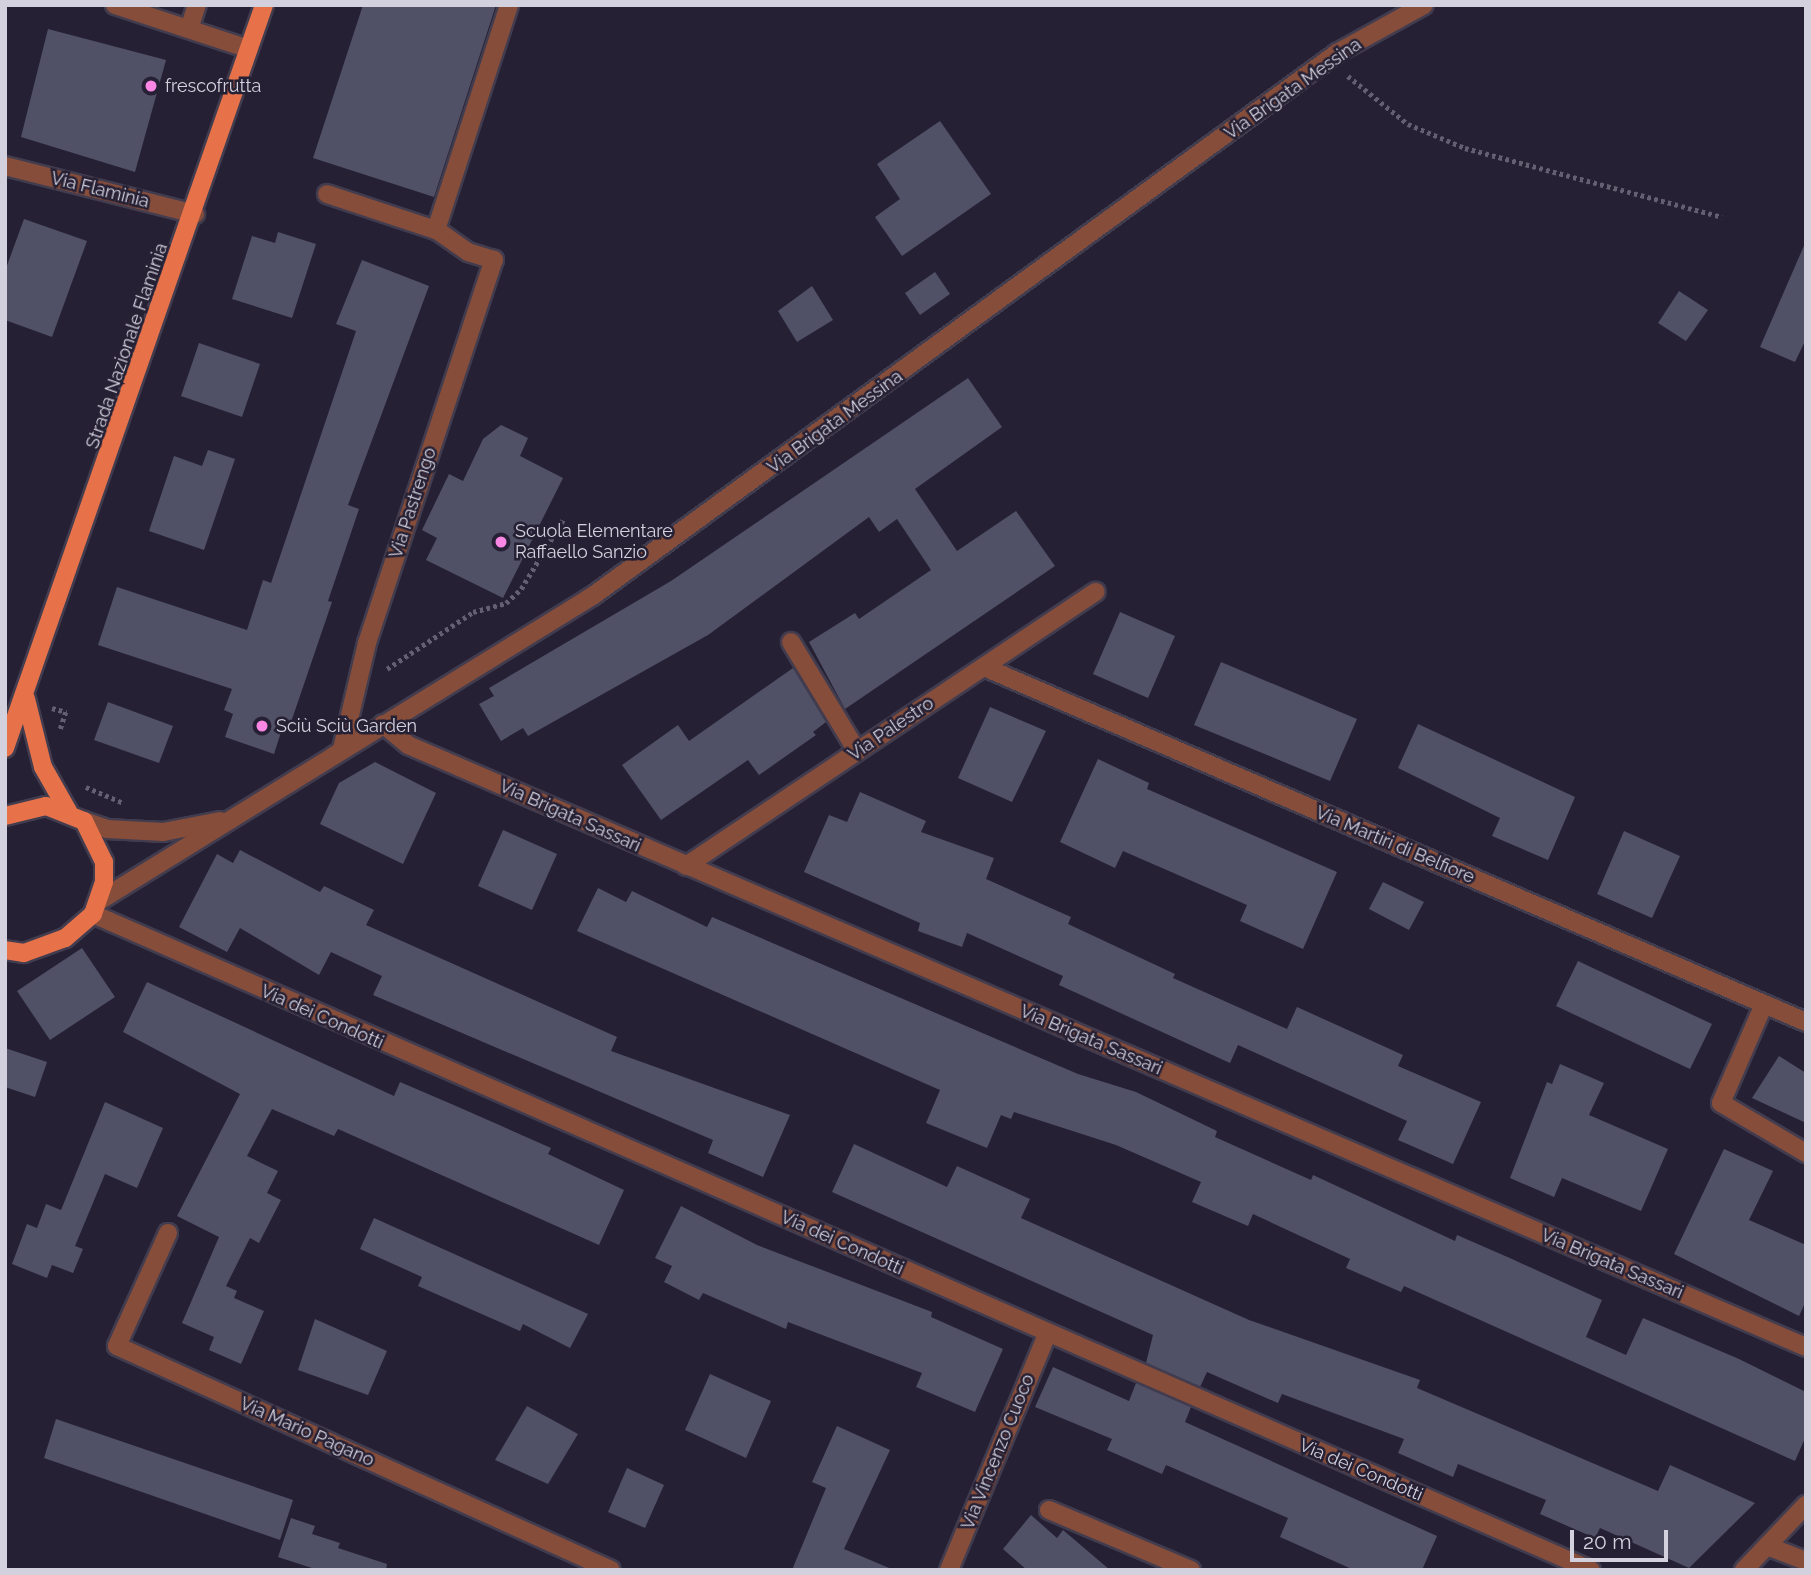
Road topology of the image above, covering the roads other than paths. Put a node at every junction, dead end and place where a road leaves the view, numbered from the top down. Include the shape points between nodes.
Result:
1 (115, 5) edge
2 (197, 5) edge
3 (264, 5) edge
4 (509, 5) edge
5 (1424, 5) edge
6 (189, 29) junction
7 (249, 49) junction
8 (5, 166) edge
9 (327, 194) dead end
10 (195, 214) junction
11 (436, 230) junction
12 (1096, 592) dead end
13 (791, 642) dead end
14 (984, 667) junction
15 (26, 699) junction
16 (383, 724) junction
17 (5, 748) edge
18 (342, 749) junction
19 (857, 751) junction
20 (68, 811) junction
21 (5, 816) edge
22 (230, 818) junction
23 (84, 821) junction
24 (686, 866) junction
25 (96, 908) junction
26 (5, 950) edge
27 (24, 953) junction
28 (5, 966) edge
29 (1764, 1004) junction
30 (1806, 1022) edge
31 (1806, 1153) edge
32 (168, 1233) dead end
33 (1047, 1334) junction
34 (1806, 1347) edge
35 (1806, 1505) edge
36 (1049, 1510) dead end
37 (1767, 1546) junction
38 (1806, 1561) edge
39 (611, 1570) edge
40 (949, 1570) edge
41 (1191, 1570) edge
42 (1591, 1570) edge
43 (1744, 1570) edge

1 - 6 street
2 - 6 street
3 - 7 main road, Strada Nazionale Flaminia
4 - 11 street
5 - 16 street, Via Brigata Messina via 1337,53 594,595
6 - 7 street
7 - 10 main road, Strada Nazionale Flaminia
8 - 10 street, Via Flaminia
9 - 11 street
10 - 15 main road, Strada Nazionale Flaminia
11 - 18 street, Via Pastrengo via 468,252 494,260 367,643
12 - 14 street, Via Palestro
13 - 19 street
14 - 19 street, Via Palestro
14 - 29 street, Via Martiri di Belfiore
15 - 17 main road, Strada Nazionale Flaminia
15 - 20 main road via 43,767
16 - 18 street, Via Brigata Messina
16 - 24 street, Via Brigata Sassari via 408,745
18 - 22 street, Via Brigata Messina
19 - 24 street, Via Palestro
20 - 21 main road via 46,806
20 - 23 main road
22 - 23 street, Via Brigata Messina via 163,832 107,829
22 - 25 street, Via Brigata Messina
23 - 25 main road via 104,862
24 - 34 street, Via Brigata Sassari
25 - 27 main road via 65,938
25 - 33 street, Via dei Condotti
26 - 27 main road
27 - 28 main road
29 - 30 street, Via Martiri di Belfiore
29 - 31 street via 1721,1103
32 - 39 street, Via Mario Pagano via 117,1346
33 - 40 street, Via Vincenzo Cuoco
33 - 42 street, Via dei Condotti
35 - 37 street
36 - 41 street
37 - 38 street
37 - 43 street

